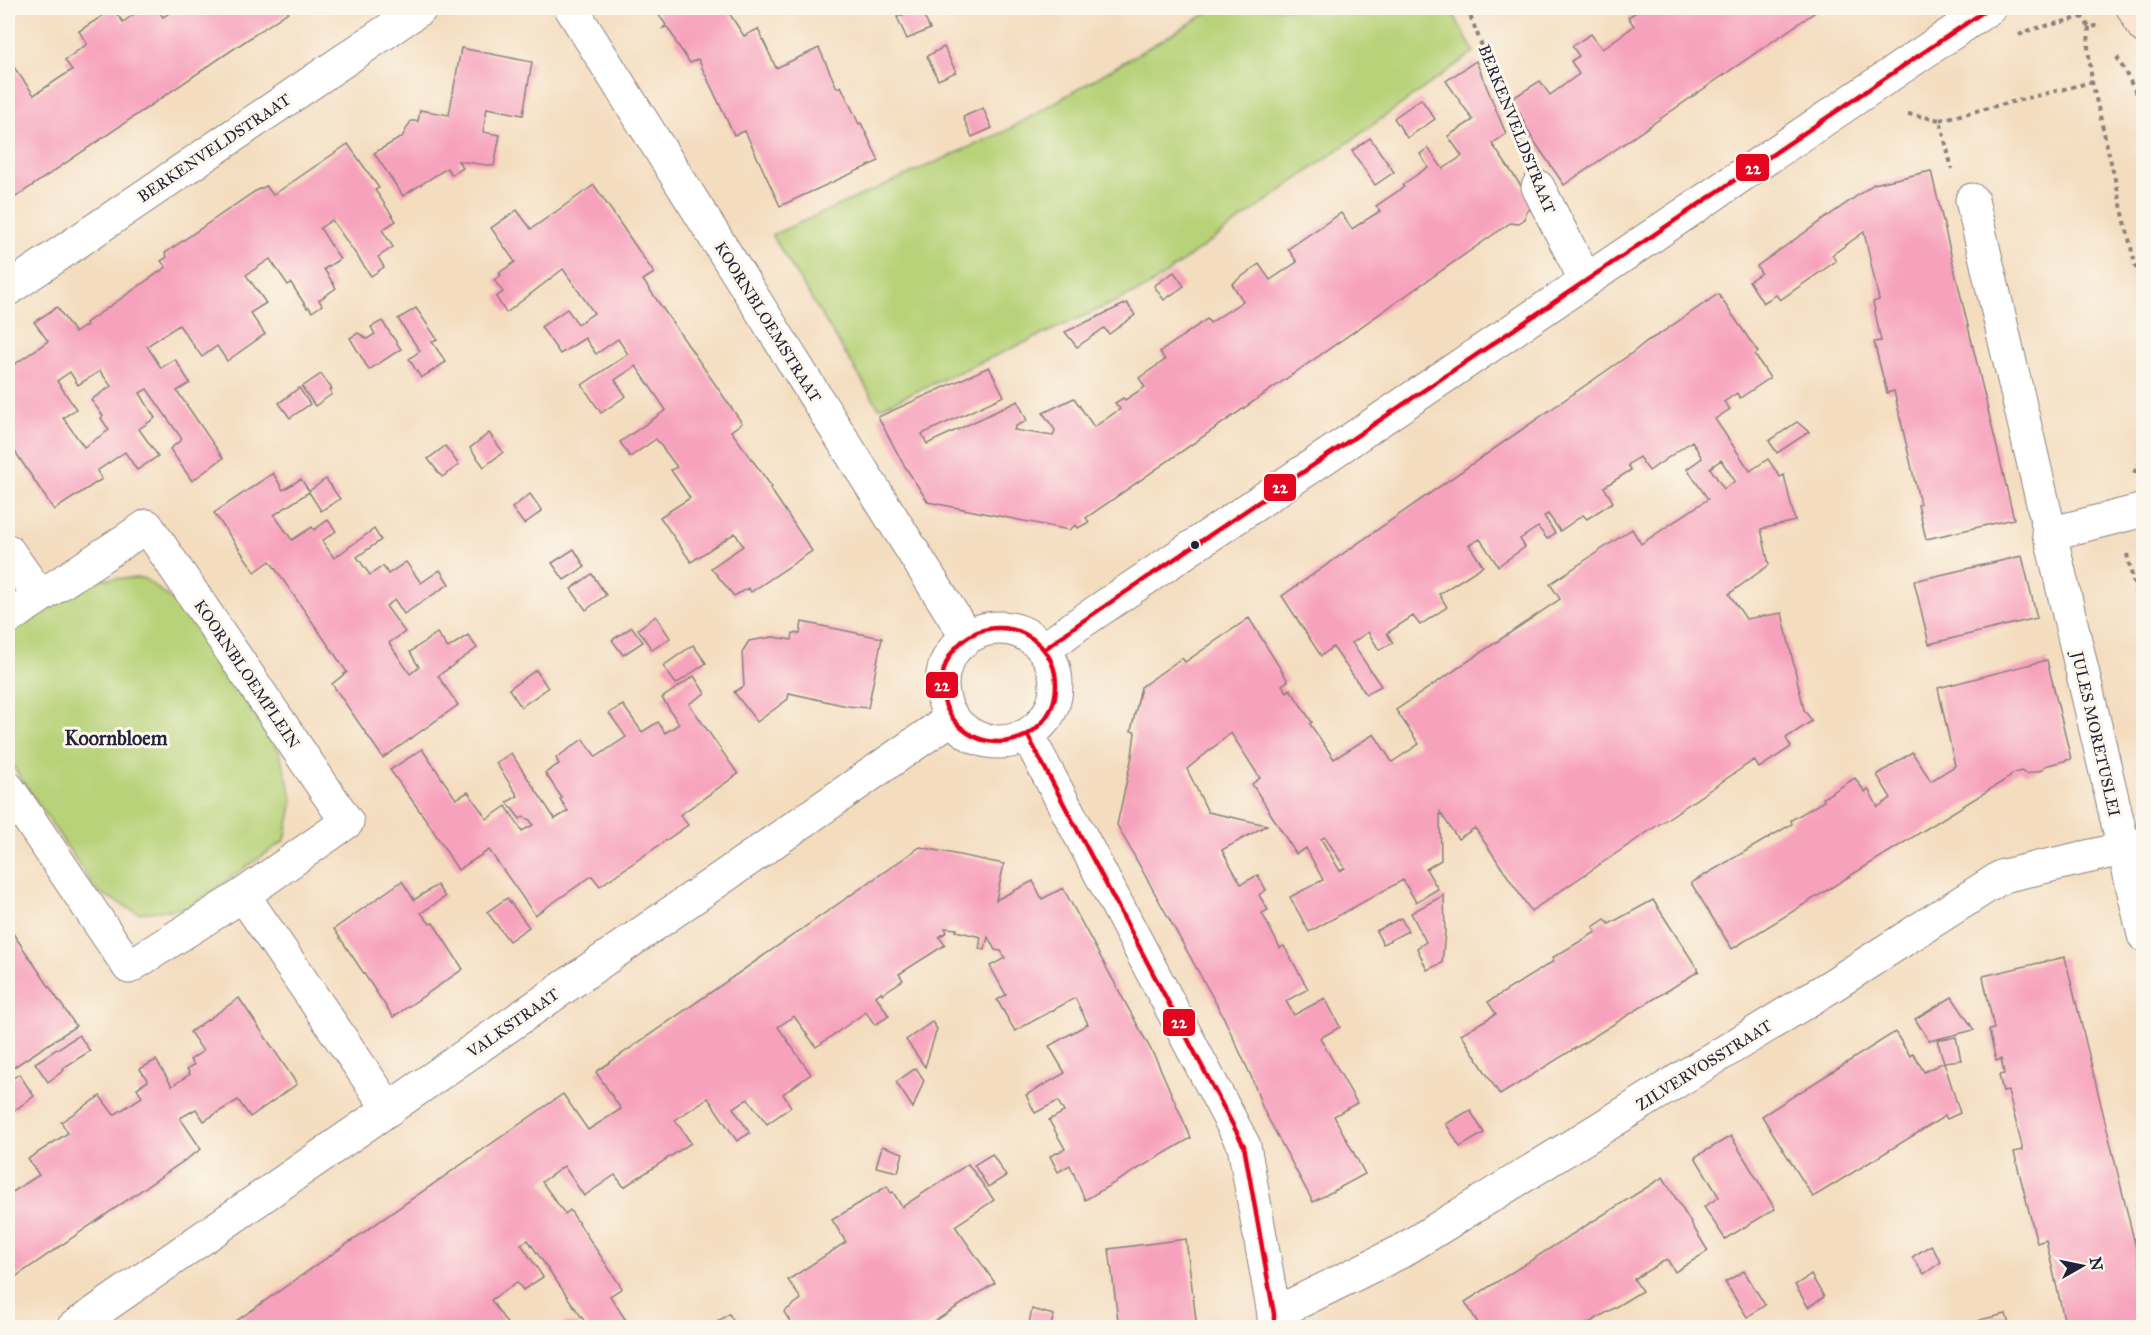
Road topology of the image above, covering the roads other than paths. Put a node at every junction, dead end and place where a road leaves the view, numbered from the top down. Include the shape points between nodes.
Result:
1 (421, 8) edge
2 (571, 8) edge
3 (1989, 8) edge
4 (2133, 8) edge
5 (2144, 27) edge
6 (1538, 187) road end
7 (1972, 200) road end
8 (1586, 281) junction
9 (8, 289) edge
10 (2144, 510) edge
11 (2049, 534) junction
12 (8, 551) edge
13 (39, 595) junction
14 (8, 618) edge
15 (966, 636) junction
16 (1045, 649) junction
17 (952, 718) junction
18 (1028, 735) junction
19 (8, 788) edge
20 (2133, 847) edge
21 (243, 895) junction
22 (2144, 935) edge
23 (389, 1109) junction
24 (1274, 1321) edge
25 (73, 1328) edge

1 - 9 street, BERKENVELDSTRAAT
2 - 15 street, KOORNBLOEMSTRAAT
3 - 8 street
4 - 5 main road
6 - 8 street, BERKENVELDSTRAAT
7 - 11 street, JULES MORETUSLEI
8 - 16 street
10 - 11 street
11 - 20 street, JULES MORETUSLEI
12 - 13 street
13 - 14 street, KOORNBLOEMPLEIN
13 - 21 street, KOORNBLOEMPLEIN via 147,526 347,822
15 - 16 street via 995,626 1025,632
15 - 17 street via 946,660 942,690
16 - 18 street via 1058,682 1050,713
17 - 18 street via 973,737 1001,743
17 - 23 street, VALKSTRAAT
18 - 24 street via 1244,1146
19 - 21 street, KOORNBLOEMPLEIN via 129,968
20 - 22 street, JULES MORETUSLEI
20 - 24 street, ZILVERVOSSTRAAT via 2003,876 1401,1252
21 - 23 street
23 - 25 street, VALKSTRAAT

